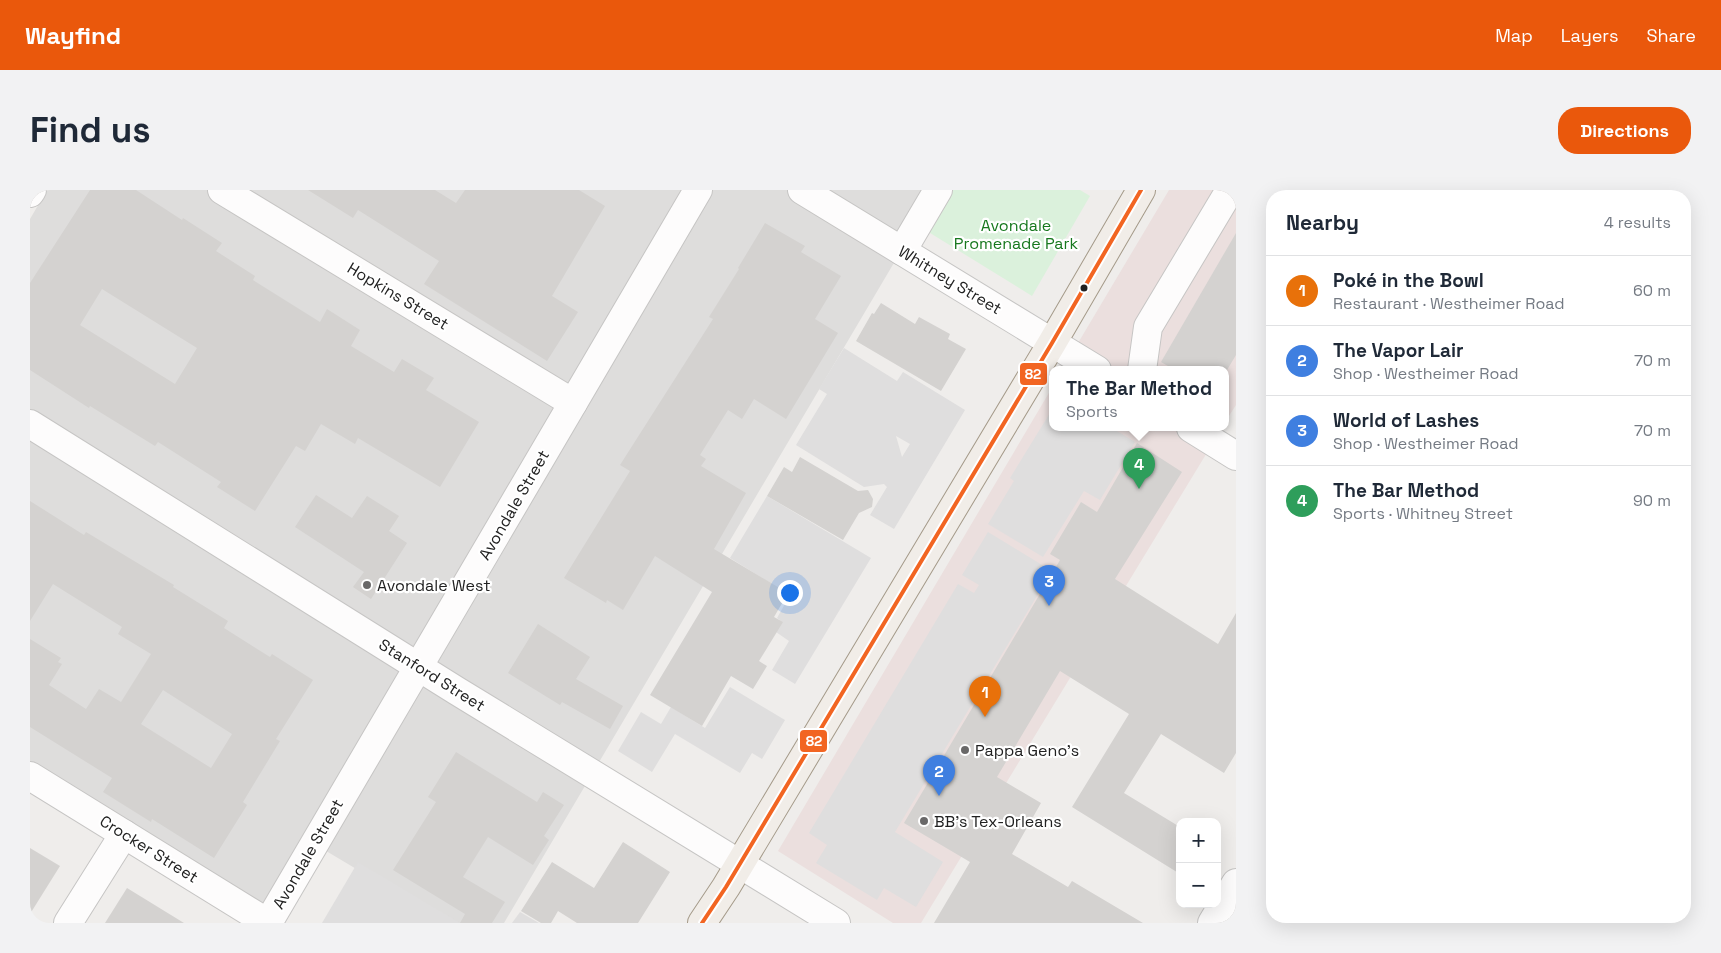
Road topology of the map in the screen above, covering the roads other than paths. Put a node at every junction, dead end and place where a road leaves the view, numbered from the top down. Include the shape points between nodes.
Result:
1 (222, 190) edge
2 (698, 190) edge
3 (802, 190) edge
4 (938, 190) edge
5 (1141, 190) edge
6 (1230, 190) edge
7 (902, 251) junction
8 (1052, 343) junction
9 (1090, 366) edge
10 (1143, 366) edge
11 (574, 403) junction
12 (30, 424) edge
13 (1196, 431) edge
14 (1236, 456) edge
15 (418, 667) junction
16 (30, 776) edge
17 (124, 834) junction
18 (739, 864) junction
19 (1236, 883) edge
20 (68, 923) edge
21 (268, 923) edge
22 (702, 923) edge
23 (836, 923) edge
24 (1212, 923) edge

1 - 11 street, Hopkins Street
2 - 11 street, Avondale Street
3 - 7 street, Whitney Street
4 - 7 street
5 - 8 main road
6 - 10 street via 1148,327
7 - 8 street, Whitney Street
8 - 9 street, Whitney Street
8 - 18 main road
11 - 15 street, Avondale Street
12 - 15 street, Stanford Street
13 - 14 street
15 - 18 street, Stanford Street
15 - 21 street, Avondale Street
16 - 17 street, Crocker Street
17 - 20 street
17 - 21 street, Crocker Street
18 - 22 main road
18 - 23 street, Stanford Street
19 - 24 street

